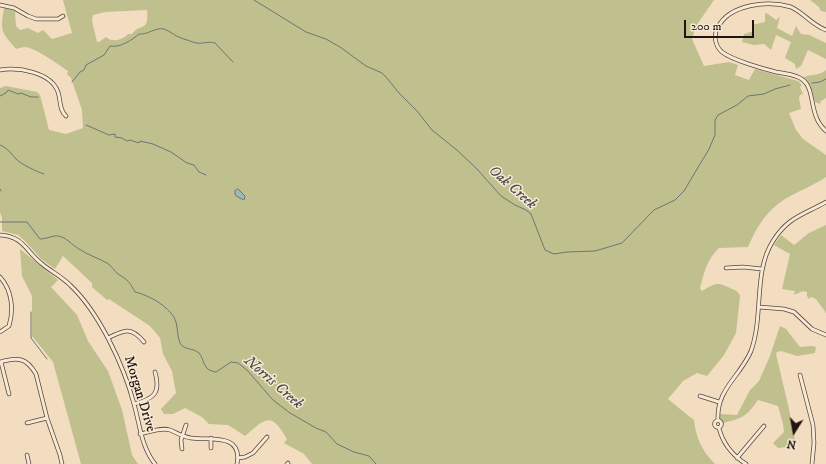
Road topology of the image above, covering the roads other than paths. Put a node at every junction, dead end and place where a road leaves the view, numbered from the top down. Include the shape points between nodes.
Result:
1 (0, 5) edge
2 (63, 16) dead end
3 (826, 30) edge
4 (0, 70) edge
5 (66, 116) dead end
6 (826, 131) edge
7 (826, 202) edge
8 (0, 235) edge
9 (726, 268) dead end
10 (762, 269) junction
11 (0, 277) edge
12 (759, 307) junction
13 (0, 332) edge
14 (826, 335) edge
15 (108, 338) junction
16 (144, 342) dead end
17 (0, 361) edge
18 (155, 372) dead end
19 (800, 375) dead end
20 (8, 394) dead end
21 (700, 396) dead end
22 (719, 402) junction
23 (134, 404) junction
24 (47, 418) junction
25 (27, 423) dead end
26 (186, 425) dead end
27 (764, 426) dead end
28 (140, 434) junction
29 (182, 436) junction
30 (211, 438) junction
31 (267, 438) dead end
32 (211, 448) dead end
33 (182, 449) dead end
34 (27, 455) dead end
35 (238, 458) junction
36 (737, 458) junction
37 (29, 464) edge
38 (62, 464) edge
39 (155, 464) edge
40 (237, 464) edge
41 (746, 464) edge
42 (812, 464) edge

1 - 2 street via 14,8 36,19 58,19
3 - 6 street via 816,26 791,7 778,2 762,2 736,9 723,20 715,33 716,43 724,54 804,81 810,90 817,121
4 - 5 street via 20,69 46,77 56,88 62,113
7 - 10 street via 793,218 780,230 767,251
8 - 15 street, Morgan Drive via 13,237 19,241 41,263 69,283 89,307
9 - 10 street
10 - 12 street
11 - 13 street via 8,290 12,311 11,327
12 - 14 street via 794,312 812,329
12 - 22 street via 756,334 750,351
15 - 16 street via 122,331 130,331
15 - 23 street, Morgan Drive via 120,362
17 - 20 street
17 - 24 street via 23,358 30,365 36,374
18 - 23 street via 158,387 156,393 144,402
19 - 42 street via 813,425
21 - 22 street
22 - 36 street via 718,421 722,424 719,428 727,446
23 - 28 street, Morgan Drive
24 - 25 street
24 - 38 street
26 - 29 street
27 - 36 street
28 - 29 street via 166,429
28 - 39 street, Morgan Drive
29 - 30 street
29 - 33 street
30 - 32 street
30 - 35 street via 220,438 230,443 236,449
31 - 35 street via 252,453
34 - 37 street
35 - 40 street
36 - 41 street

